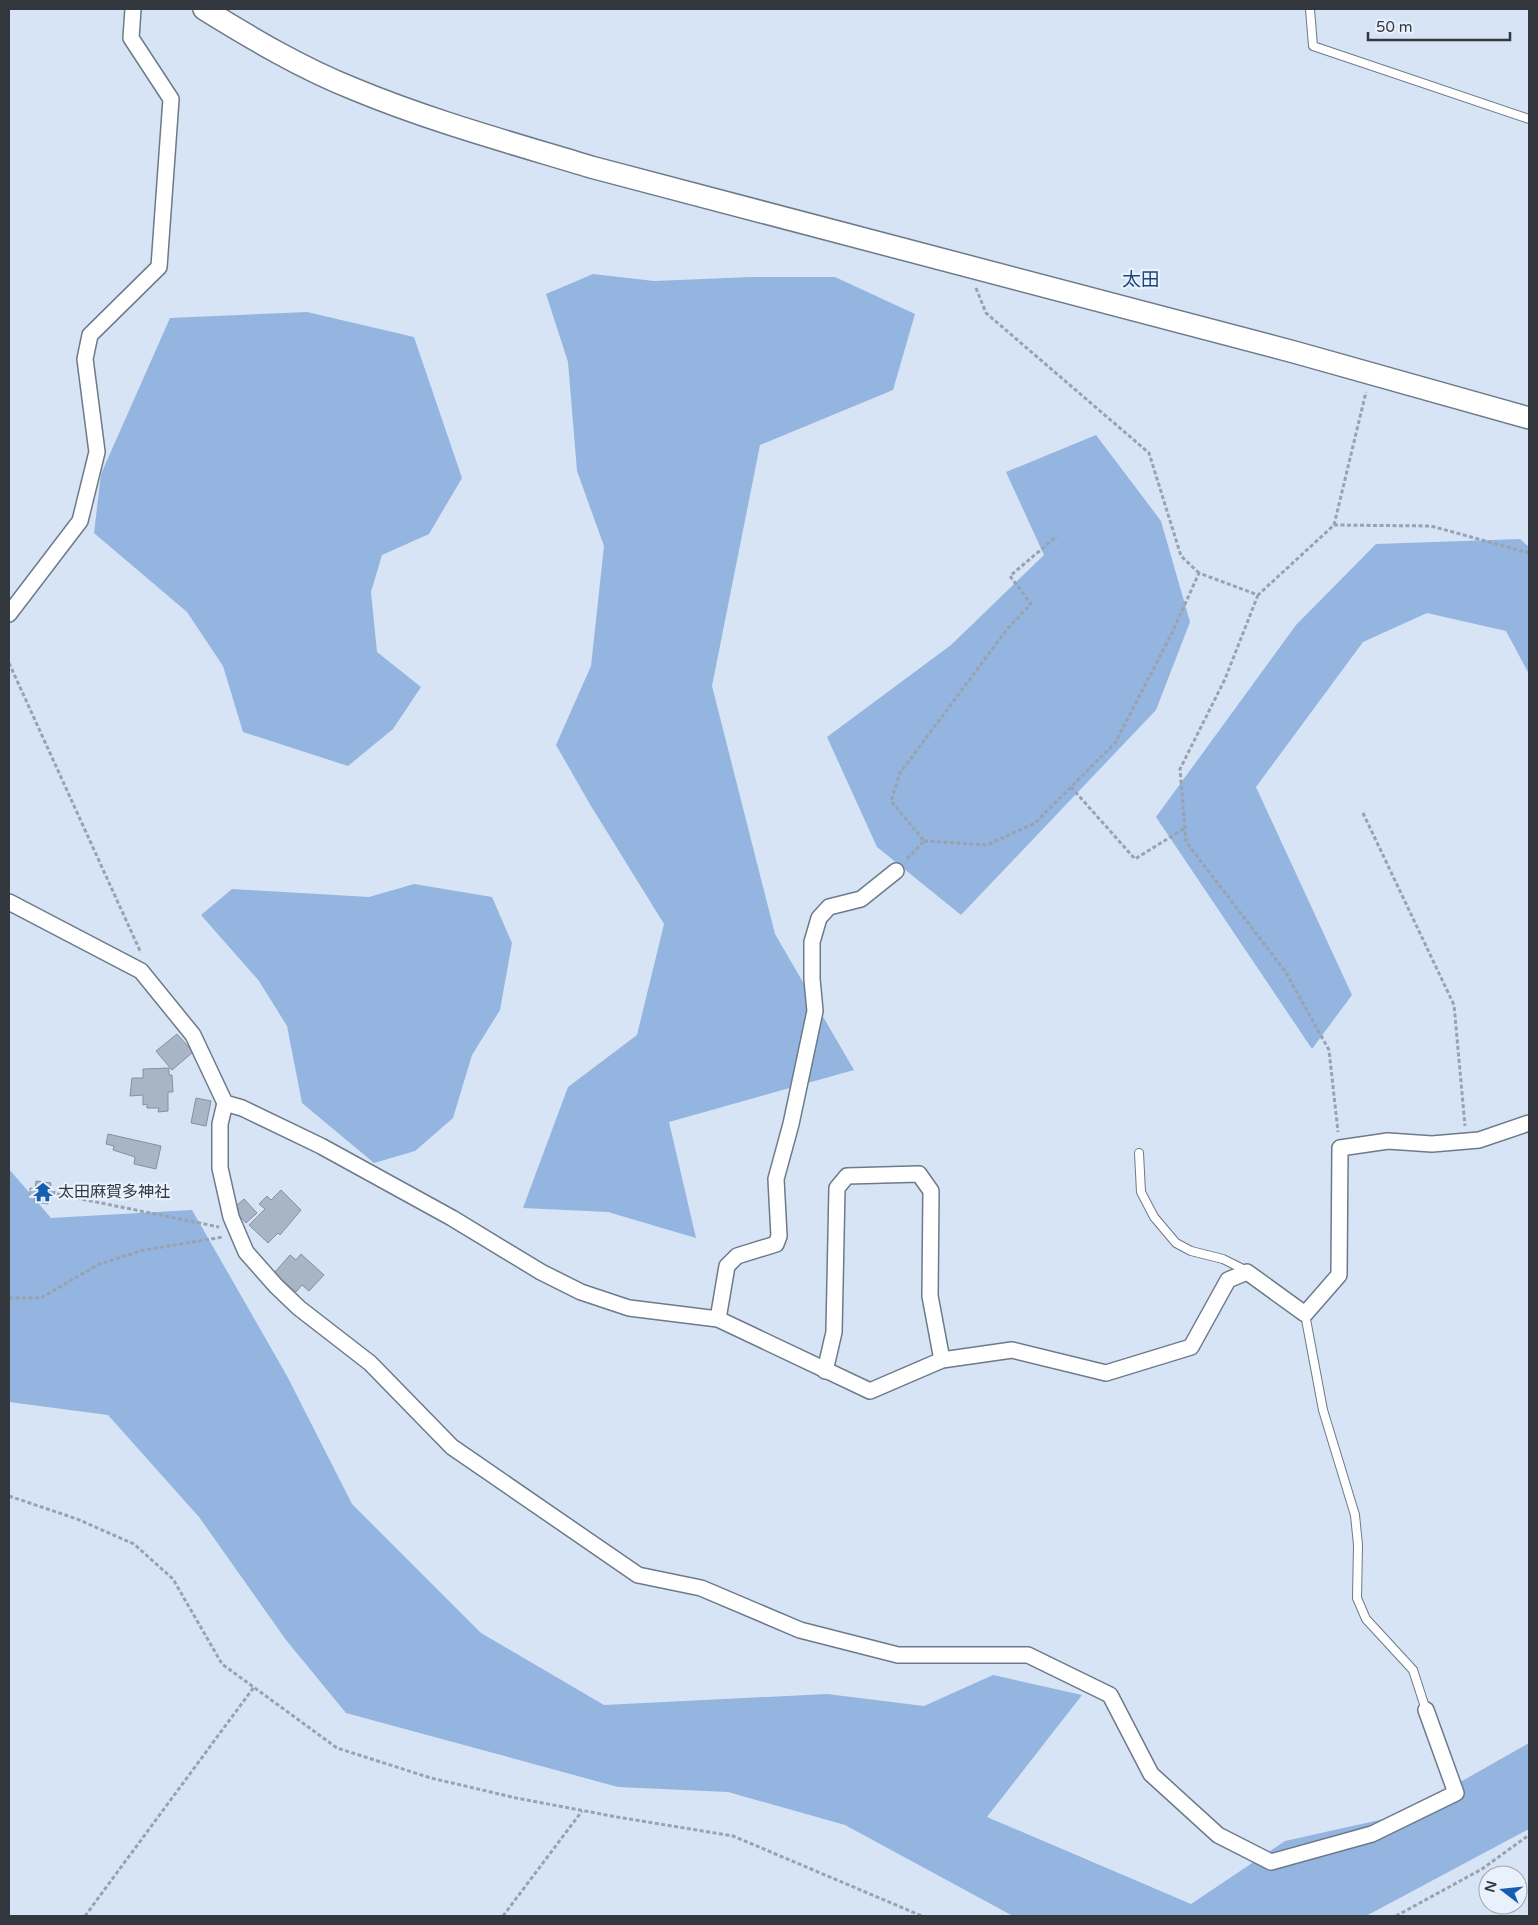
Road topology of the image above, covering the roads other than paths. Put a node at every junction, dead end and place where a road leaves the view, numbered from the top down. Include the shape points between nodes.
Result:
1 (133, 9) edge
2 (204, 9) edge
3 (1310, 9) edge
4 (1529, 119) edge
5 (1529, 418) edge
6 (9, 614) edge
7 (896, 871) road end
8 (9, 902) edge
9 (225, 1103) junction
10 (1529, 1123) edge
11 (1139, 1153) dead end
12 (1247, 1272) junction
13 (1304, 1314) junction
14 (718, 1319) junction
15 (942, 1360) junction
16 (826, 1371) junction
17 (1426, 1710) joint

1 - 6 street via 131,38 171,99 159,267 90,335 85,359 97,452 80,521
2 - 5 street via 253,39 353,89 488,136 591,167
3 - 4 lane via 1313,46
7 - 14 street via 861,899 828,907 819,918 812,942 815,1011 776,1179 779,1236 776,1244 737,1256 727,1266
8 - 9 street via 141,971 193,1035
9 - 14 street via 321,1146 581,1292 629,1308
9 - 17 street via 220,1124 220,1168 231,1217 246,1252 299,1308 370,1362 452,1447 638,1575 701,1588 800,1630 898,1655 1028,1656 1110,1695 1151,1774 1218,1835 1271,1862 1372,1834 1456,1793
10 - 13 street via 1479,1140 1432,1144 1388,1140 1340,1148 1339,1275
11 - 12 lane via 1141,1192 1154,1217 1176,1243 1191,1251 1223,1259
12 - 13 street
12 - 15 street via 1228,1280 1191,1347 1106,1373 1012,1350
13 - 17 lane via 1323,1410 1355,1516 1357,1598 1366,1619 1413,1670
14 - 16 street
15 - 16 street via 870,1391
15 - 16 street via 930,1296 931,1190 919,1174 847,1176 837,1188 834,1332

